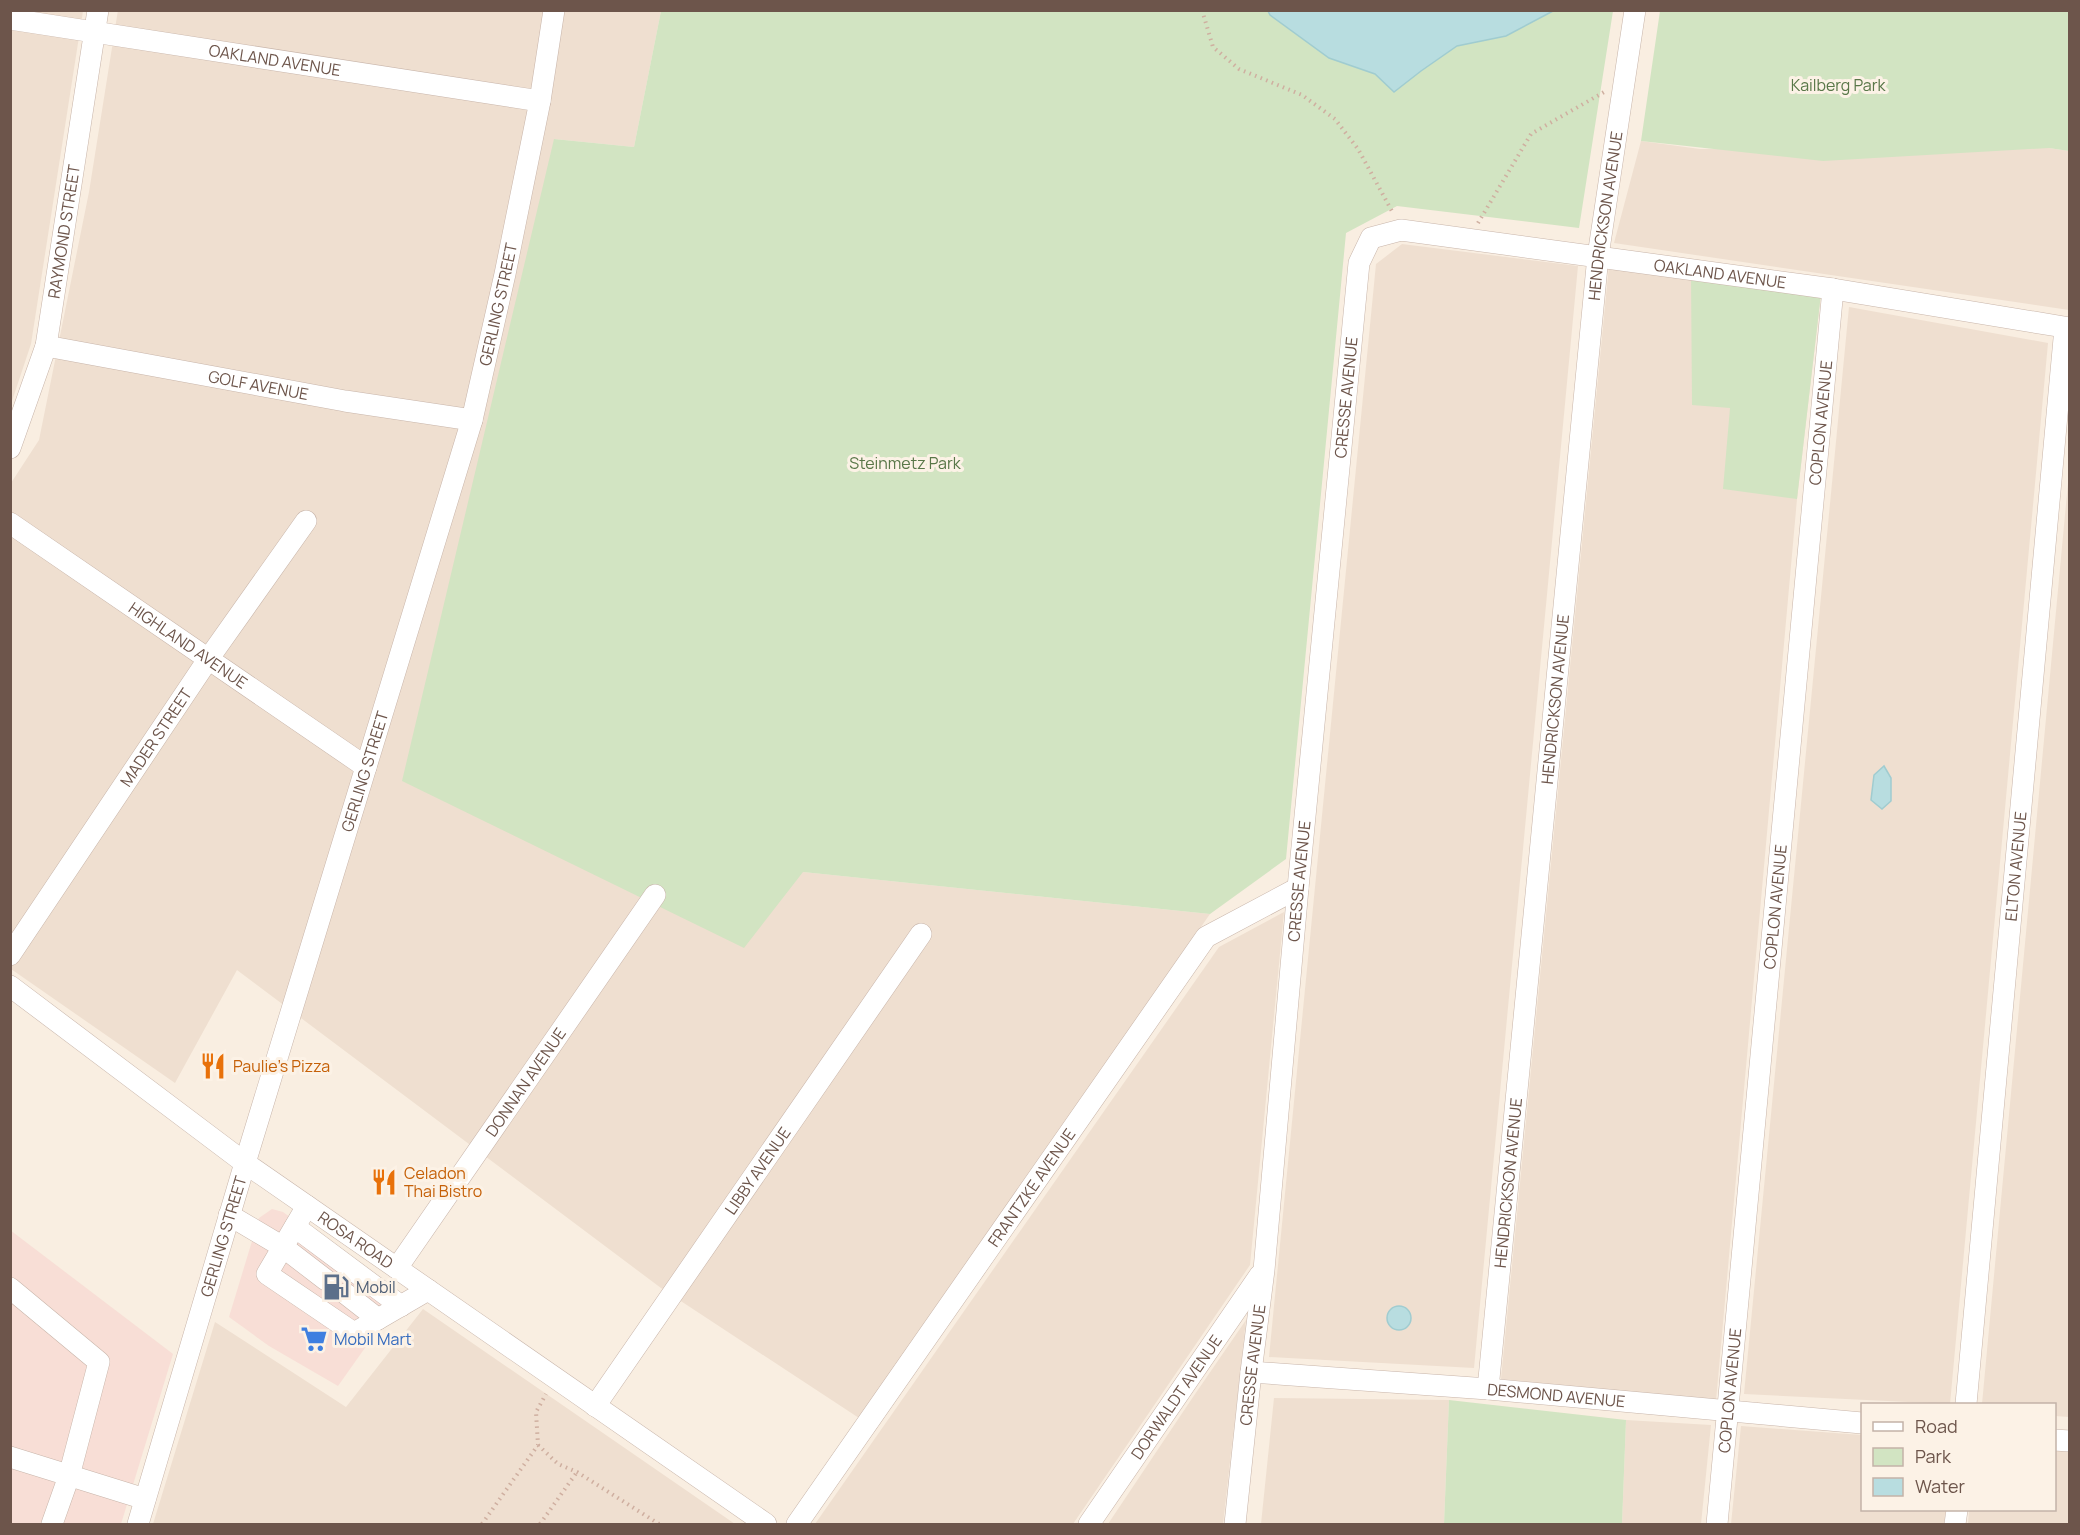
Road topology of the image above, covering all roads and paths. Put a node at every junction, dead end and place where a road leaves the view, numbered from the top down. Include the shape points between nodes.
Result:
1 (99, 10) edge
2 (554, 10) edge
3 (1202, 10) edge
4 (1635, 10) edge
5 (10, 19) edge
6 (95, 33) junction
7 (1625, 80) junction
8 (540, 102) junction
9 (1401, 230) junction
10 (1371, 238) joint
11 (1468, 239) junction
12 (1598, 256) junction
13 (1833, 289) junction
14 (2067, 328) edge
15 (46, 346) junction
16 (472, 420) junction
17 (10, 448) edge
18 (306, 521) dead end
19 (10, 523) edge
20 (209, 658) junction
21 (366, 767) junction
22 (1298, 888) junction
23 (655, 896) dead end
24 (921, 934) dead end
25 (10, 955) edge
26 (10, 986) edge
27 (245, 1164) junction
28 (307, 1206) junction
29 (230, 1215) junction
30 (295, 1227) junction
31 (340, 1228) junction
32 (283, 1247) junction
33 (326, 1250) junction
34 (394, 1265) junction
35 (1264, 1270) junction
36 (326, 1280) dead end
37 (375, 1286) junction
38 (10, 1288) edge
39 (428, 1290) junction
40 (346, 1294) dead end
41 (401, 1306) junction
42 (378, 1319) junction
43 (1251, 1372) junction
44 (555, 1378) junction
45 (1488, 1389) junction
46 (1966, 1403) edge
47 (595, 1406) junction
48 (1727, 1412) junction
49 (1861, 1424) edge
50 (538, 1445) junction
51 (10, 1458) edge
52 (577, 1472) junction
53 (69, 1476) junction
54 (145, 1499) junction
55 (52, 1524) edge
56 (138, 1524) edge
57 (482, 1524) edge
58 (540, 1524) edge
59 (659, 1524) edge
60 (766, 1524) edge
61 (797, 1524) edge
62 (1089, 1524) edge
63 (1235, 1524) edge
64 (1717, 1524) edge

1 - 6 street, RAYMOND STREET
2 - 8 street, GERLING STREET
3 - 9 path via 1213,46 1239,69 1302,95 1335,119 1359,149
4 - 7 street, HENDRICKSON AVENUE
5 - 6 street, OAKLAND AVENUE
6 - 8 street, OAKLAND AVENUE
6 - 15 street, RAYMOND STREET
7 - 11 path via 1531,134
7 - 12 street, HENDRICKSON AVENUE
8 - 16 street, GERLING STREET
9 - 10 street, OAKLAND AVENUE
9 - 11 street, OAKLAND AVENUE
10 - 22 street, CRESSE AVENUE via 1359,263
11 - 12 street, OAKLAND AVENUE
12 - 13 street, OAKLAND AVENUE
12 - 45 street, HENDRICKSON AVENUE
13 - 14 street, OAKLAND AVENUE
13 - 48 street, COPLON AVENUE
14 - 46 street, ELTON AVENUE
15 - 16 street, GOLF AVENUE via 345,401
15 - 17 street, RAYMOND STREET
16 - 21 street, GERLING STREET
18 - 20 street, MADER STREET
19 - 20 street, HIGHLAND AVENUE
20 - 21 street, HIGHLAND AVENUE
20 - 25 street, MADER STREET
21 - 27 street, GERLING STREET
22 - 35 street, CRESSE AVENUE
22 - 61 street, FRANTZKE AVENUE via 1206,937
23 - 34 street, DONNAN AVENUE
24 - 47 street, LIBBY AVENUE
26 - 27 street, ROSA ROAD
27 - 28 street, ROSA ROAD
27 - 29 street, GERLING STREET
28 - 30 street
28 - 31 street, ROSA ROAD
29 - 32 street
29 - 54 street, GERLING STREET
30 - 32 street
30 - 33 street
31 - 33 street
31 - 34 street, ROSA ROAD
32 - 36 street
32 - 42 street via 267,1274 354,1334
33 - 37 street
34 - 37 street, DONNAN AVENUE
34 - 39 street, ROSA ROAD
35 - 43 street, CRESSE AVENUE
35 - 62 street, DORWALDT AVENUE
37 - 41 street
38 - 53 street via 99,1362
39 - 41 street
39 - 44 street, ROSA ROAD
40 - 42 street
41 - 42 street
43 - 45 street, DESMOND AVENUE
43 - 63 street, CRESSE AVENUE
44 - 47 street, ROSA ROAD
44 - 50 path via 536,1412
45 - 48 street, DESMOND AVENUE
47 - 60 street, ROSA ROAD
48 - 49 street, DESMOND AVENUE
48 - 64 street, COPLON AVENUE
50 - 52 path via 558,1464
50 - 57 path
51 - 53 street
52 - 58 path
52 - 59 path
53 - 54 street
53 - 55 street
54 - 56 street, GERLING STREET

